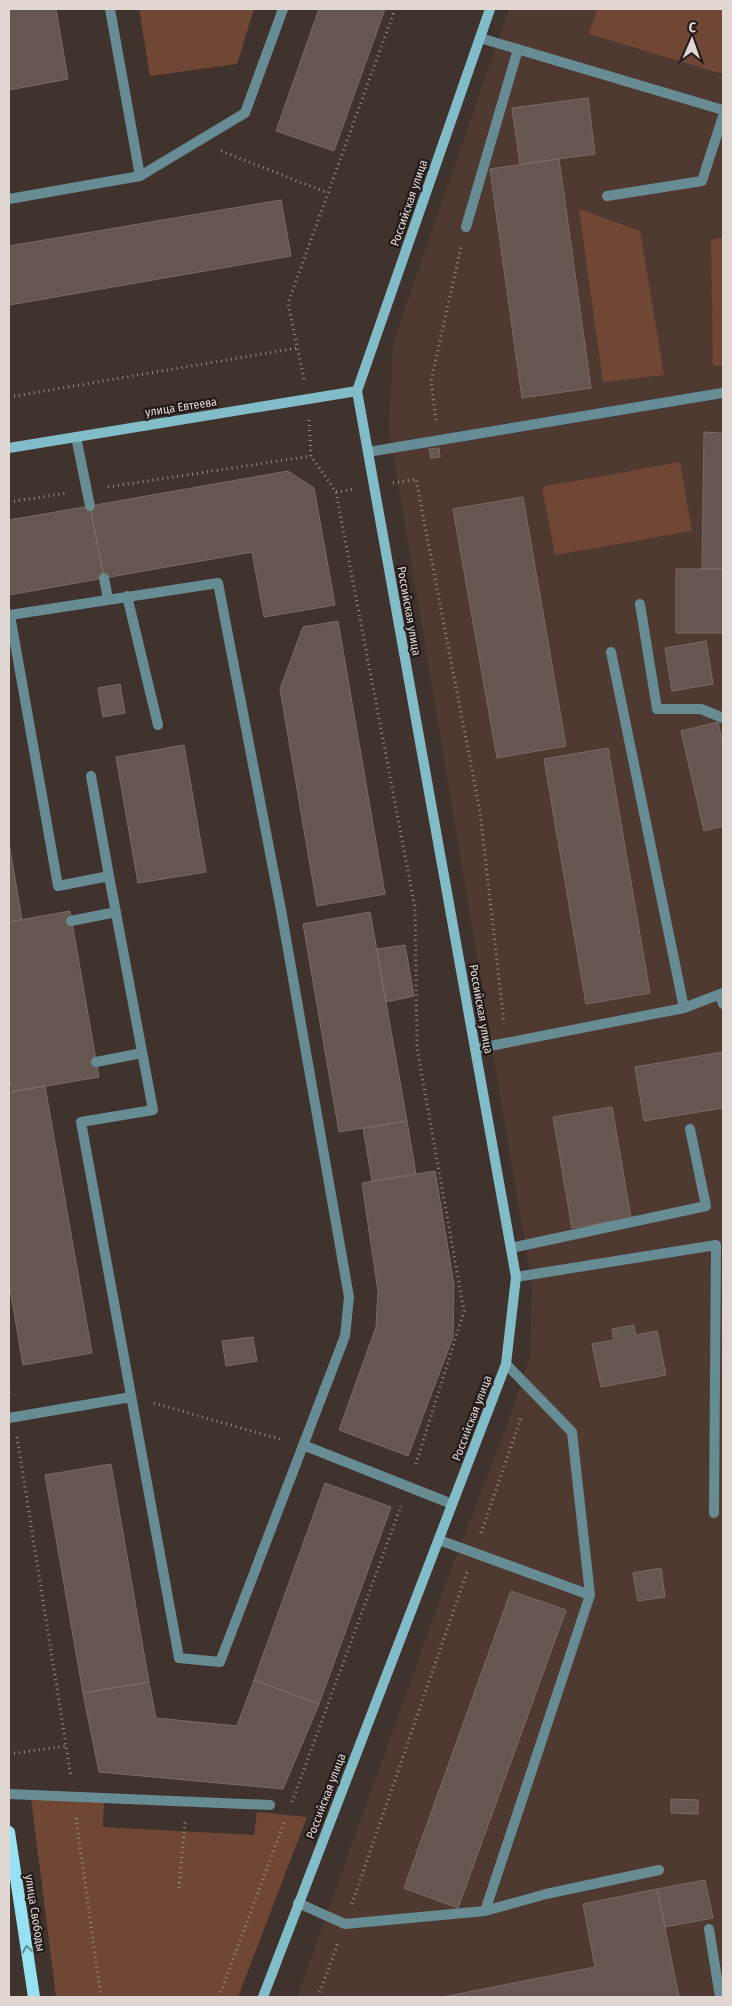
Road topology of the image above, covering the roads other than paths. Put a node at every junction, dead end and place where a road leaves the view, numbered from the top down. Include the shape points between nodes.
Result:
1 (110, 9) edge
2 (283, 9) edge
3 (490, 9) edge
4 (480, 38) junction
5 (518, 49) junction
6 (723, 110) edge
7 (723, 116) edge
8 (140, 176) junction
9 (607, 196) dead end
10 (9, 199) edge
11 (466, 227) road end
12 (358, 391) junction
13 (722, 393) dead end
14 (76, 437) junction
15 (9, 448) edge
16 (368, 452) junction
17 (90, 506) dead end
18 (104, 578) dead end
19 (127, 596) junction
20 (108, 599) junction
21 (640, 604) dead end
22 (612, 652) dead end
23 (723, 718) edge
24 (158, 725) dead end
25 (91, 776) dead end
26 (109, 876) junction
27 (116, 912) junction
28 (72, 921) dead end
29 (722, 997) edge
30 (684, 1008) junction
31 (475, 1049) junction
32 (142, 1053) junction
33 (96, 1062) dead end
34 (690, 1129) dead end
35 (510, 1248) junction
36 (516, 1277) junction
37 (506, 1364) junction
38 (131, 1397) junction
39 (11, 1417) edge
40 (303, 1445) junction
41 (452, 1504) junction
42 (714, 1513) dead end
43 (439, 1540) junction
44 (590, 1595) junction
45 (9, 1794) edge
46 (270, 1805) dead end
47 (9, 1832) edge
48 (659, 1870) dead end
49 (298, 1903) junction
50 (485, 1911) junction
51 (709, 1929) dead end
52 (34, 1997) edge
53 (263, 1997) edge
54 (720, 1997) edge

1 - 8 lane
2 - 8 lane via 246,113
3 - 4 main road, Российская улица
4 - 5 lane
4 - 12 main road, Российская улица
5 - 6 lane
5 - 11 lane
7 - 9 lane via 702,181
8 - 10 lane
12 - 14 main road, улица Евтеева
12 - 16 main road, Российская улица
13 - 16 lane
14 - 15 main road, улица Евтеева
14 - 17 lane
16 - 31 main road, Российская улица
18 - 20 lane
19 - 20 lane
19 - 24 lane
19 - 40 lane via 218,583 281,910 349,1297 345,1336
20 - 26 lane via 10,614 58,886
21 - 23 lane via 657,709 701,709
22 - 30 lane
25 - 26 lane
26 - 27 lane
27 - 28 lane
27 - 32 lane
29 - 30 lane
30 - 31 lane
31 - 35 main road, Российская улица
32 - 33 lane
32 - 38 lane via 153,1110 81,1122
34 - 35 lane via 706,1206
35 - 36 main road, Российская улица
36 - 37 main road, Российская улица
36 - 42 lane via 716,1245
37 - 41 main road, Российская улица
37 - 44 lane via 572,1432
38 - 39 lane
38 - 40 lane via 179,1658 220,1662
40 - 41 lane
41 - 43 main road, Российская улица
43 - 44 lane
43 - 49 main road, Российская улица
44 - 50 lane
45 - 46 lane
52 -> 47 main road, улица Свободы
48 - 50 lane via 546,1894
49 - 50 lane via 345,1924
49 - 53 main road, Российская улица
51 - 54 lane

